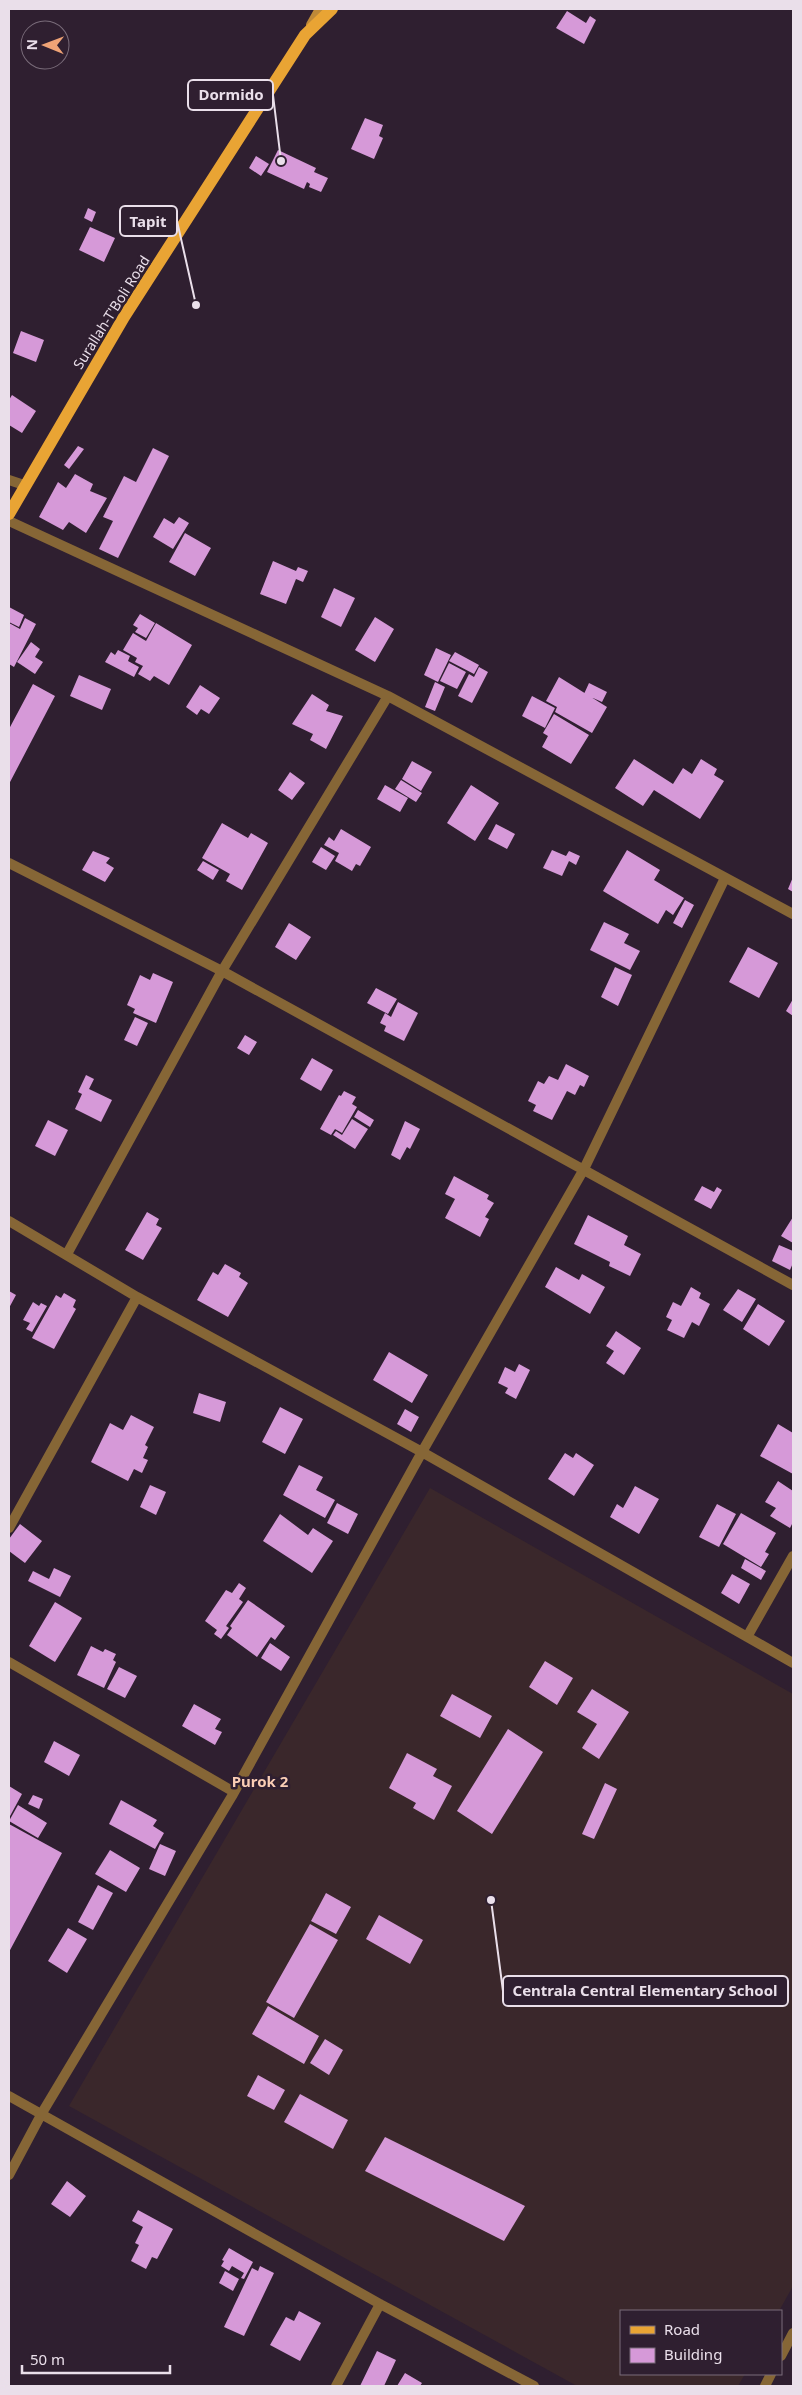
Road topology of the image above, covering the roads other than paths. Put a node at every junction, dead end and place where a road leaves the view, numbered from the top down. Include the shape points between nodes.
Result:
1 (320, 9) edge
2 (332, 9) edge
3 (305, 35) junction
4 (9, 480) edge
5 (24, 485) junction
6 (9, 514) edge
7 (9, 521) edge
8 (388, 696) junction
9 (9, 863) edge
10 (725, 878) junction
11 (793, 914) edge
12 (222, 971) junction
13 (584, 1169) junction
14 (9, 1221) edge
15 (67, 1254) junction
16 (793, 1285) edge
17 (138, 1297) junction
18 (422, 1452) junction
19 (9, 1528) edge
20 (793, 1556) edge
21 (747, 1637) junction
22 (9, 1662) edge
23 (793, 1663) edge
24 (234, 1792) junction
25 (9, 2096) edge
26 (42, 2114) junction
27 (9, 2175) edge
28 (380, 2304) junction
29 (793, 2333) edge
30 (782, 2354) edge
31 (770, 2375) edge
32 (336, 2386) edge
33 (534, 2386) edge
34 (764, 2386) edge

1 - 3 street
2 - 3 main road, Surallah-T'Boli Road
3 - 5 main road, Surallah-T'Boli Road via 124,316
4 - 5 street
5 - 6 main road, Surallah-T'Boli Road
7 - 8 street
8 - 10 street
8 - 12 street
9 - 12 street
10 - 11 street
10 - 13 street
12 - 13 street
12 - 15 street
13 - 16 street
13 - 18 street
14 - 15 street
15 - 17 street
17 - 18 street
17 - 19 street
18 - 21 street
18 - 24 street
20 - 21 street
21 - 23 street
22 - 24 street
24 - 26 street
25 - 26 street
26 - 27 street
26 - 28 street
28 - 32 street
28 - 33 street
29 - 30 street
31 - 34 street

